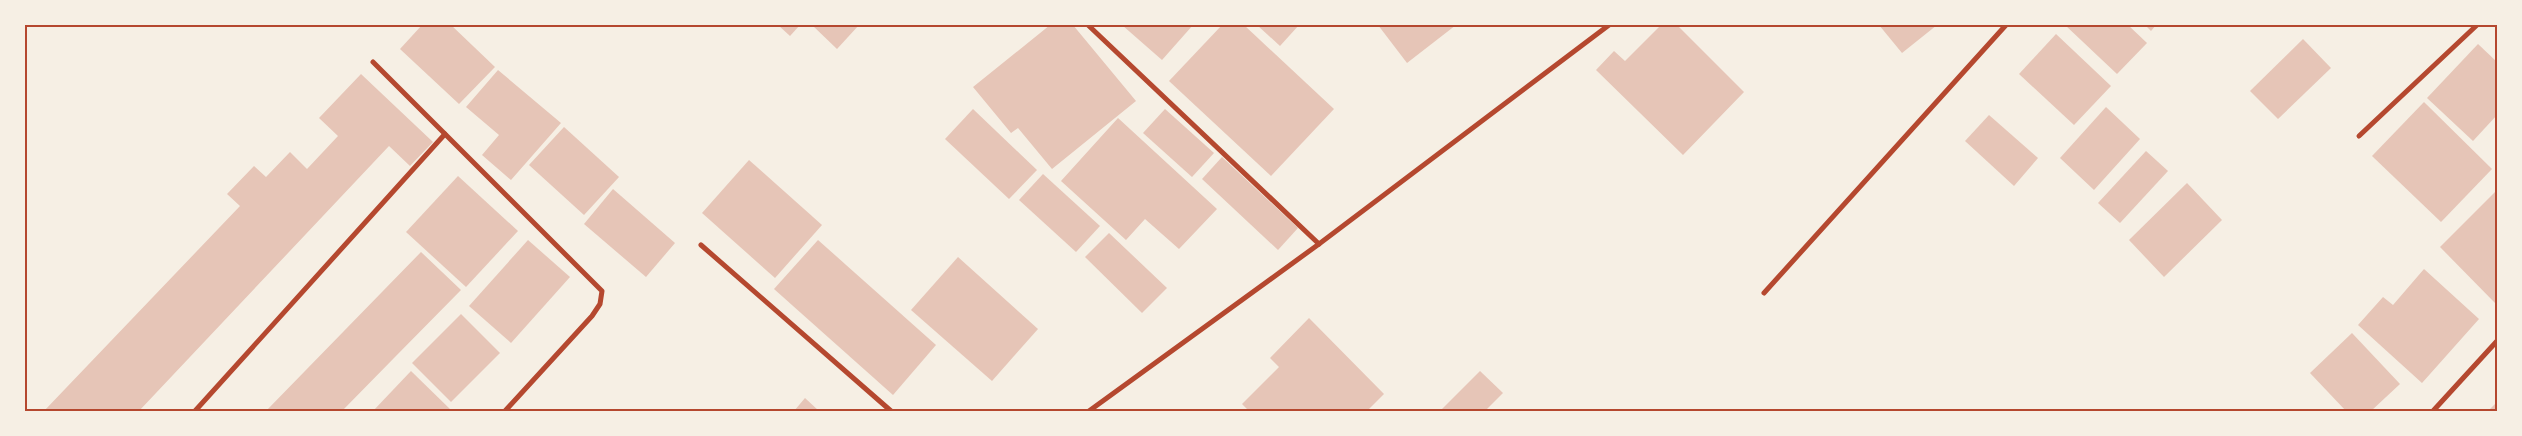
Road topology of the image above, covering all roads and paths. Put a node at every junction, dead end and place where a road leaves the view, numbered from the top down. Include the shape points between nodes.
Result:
1 (1088, 25) edge
2 (1609, 25) edge
3 (2006, 25) edge
4 (2477, 25) edge
5 (373, 62) dead end
6 (445, 134) junction
7 (2359, 136) dead end
8 (1319, 244) junction
9 (701, 245) dead end
10 (1764, 293) dead end
11 (2497, 342) edge
12 (195, 411) edge
13 (505, 411) edge
14 (891, 411) edge
15 (1089, 411) edge
16 (2432, 411) edge

1 - 8 street
2 - 8 street
3 - 10 street
4 - 7 street
5 - 6 street
6 - 12 street
6 - 13 street via 602,291 600,304 592,316
8 - 15 street
9 - 14 street
11 - 16 street

